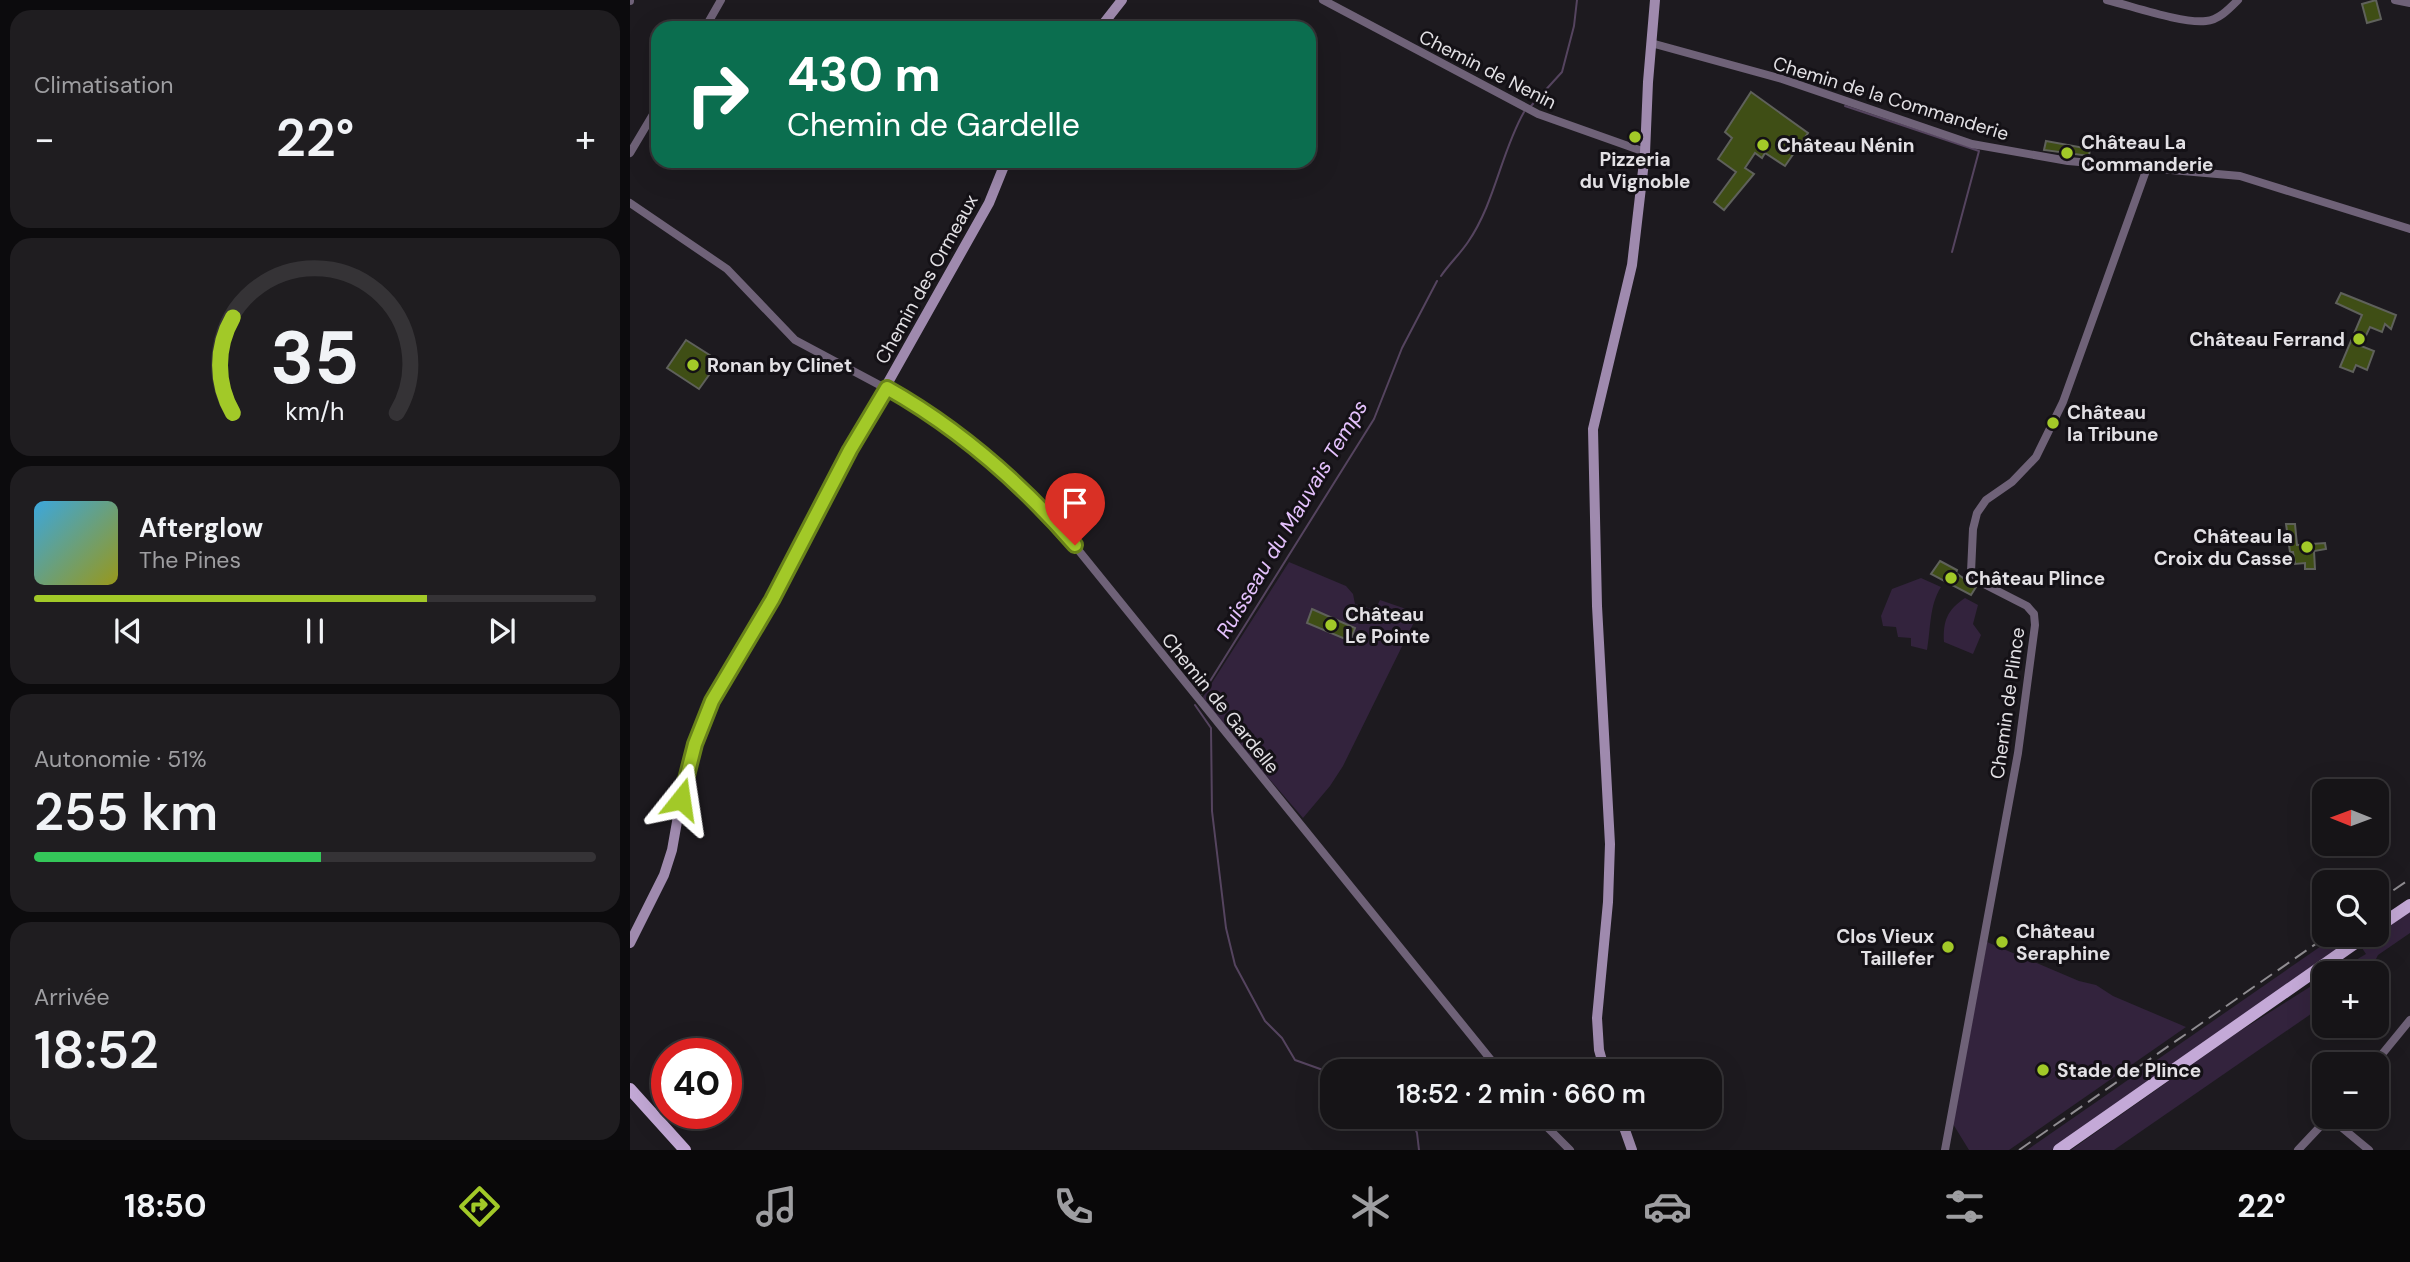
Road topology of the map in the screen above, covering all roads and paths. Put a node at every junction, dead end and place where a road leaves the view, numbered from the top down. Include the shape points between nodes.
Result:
1 (722, 0) edge
2 (1122, 0) edge
3 (1323, 0) edge
4 (1655, 0) edge
5 (2107, 0) edge
6 (2238, 0) edge
7 (2395, 0) edge
8 (2410, 3) edge
9 (709, 21) edge
10 (1106, 21) edge
11 (1651, 43) junction
12 (651, 118) edge
13 (1646, 152) junction
14 (630, 153) edge
15 (2147, 167) junction
16 (1003, 168) edge
17 (630, 203) edge
18 (2410, 229) edge
19 (887, 388) junction
20 (2410, 905) edge
21 (2389, 919) edge
22 (630, 943) edge
23 (2349, 947) edge
24 (2410, 1020) edge
25 (2384, 1052) edge
26 (1490, 1059) edge
27 (1602, 1059) edge
28 (630, 1089) edge
29 (1549, 1129) edge
30 (1625, 1129) edge
31 (2318, 1129) edge
32 (2344, 1129) edge
33 (685, 1150) edge
34 (1570, 1150) edge
35 (1632, 1150) edge
36 (1945, 1150) edge
37 (2059, 1150) edge
38 (2298, 1150) edge
39 (2369, 1150) edge

1 - 9 street
2 - 10 main road
3 - 13 street, Chemin de Nenin via 1538,114
4 - 11 main road
5 - 6 street via 2208,22
7 - 8 street
11 - 13 main road
11 - 15 street, Chemin de la Commanderie via 1782,79 1972,144 2068,161
12 - 14 street
13 - 27 main road via 1632,265 1593,429 1610,844 1597,1034
15 - 18 street, Chemin de la Commanderie via 2240,176
15 - 36 street, Chemin de Plince via 2063,402 2036,457 1986,500 1973,528 1971,572 1982,583 2027,606 2035,625 2022,727
16 - 19 main road, Chemin des Ormeaux via 989,203
17 - 19 street, Chemin de Gardelle via 727,269 795,340
19 - 22 main road, Chemin des Ormeaux via 708,710 695,744 664,875
19 - 26 street, Chemin de Gardelle via 962,438 1054,520
20 - 21 main road
23 - 37 main road
24 - 25 street
28 - 33 main road
29 - 34 street
30 - 35 main road
31 - 38 street
32 - 39 street

